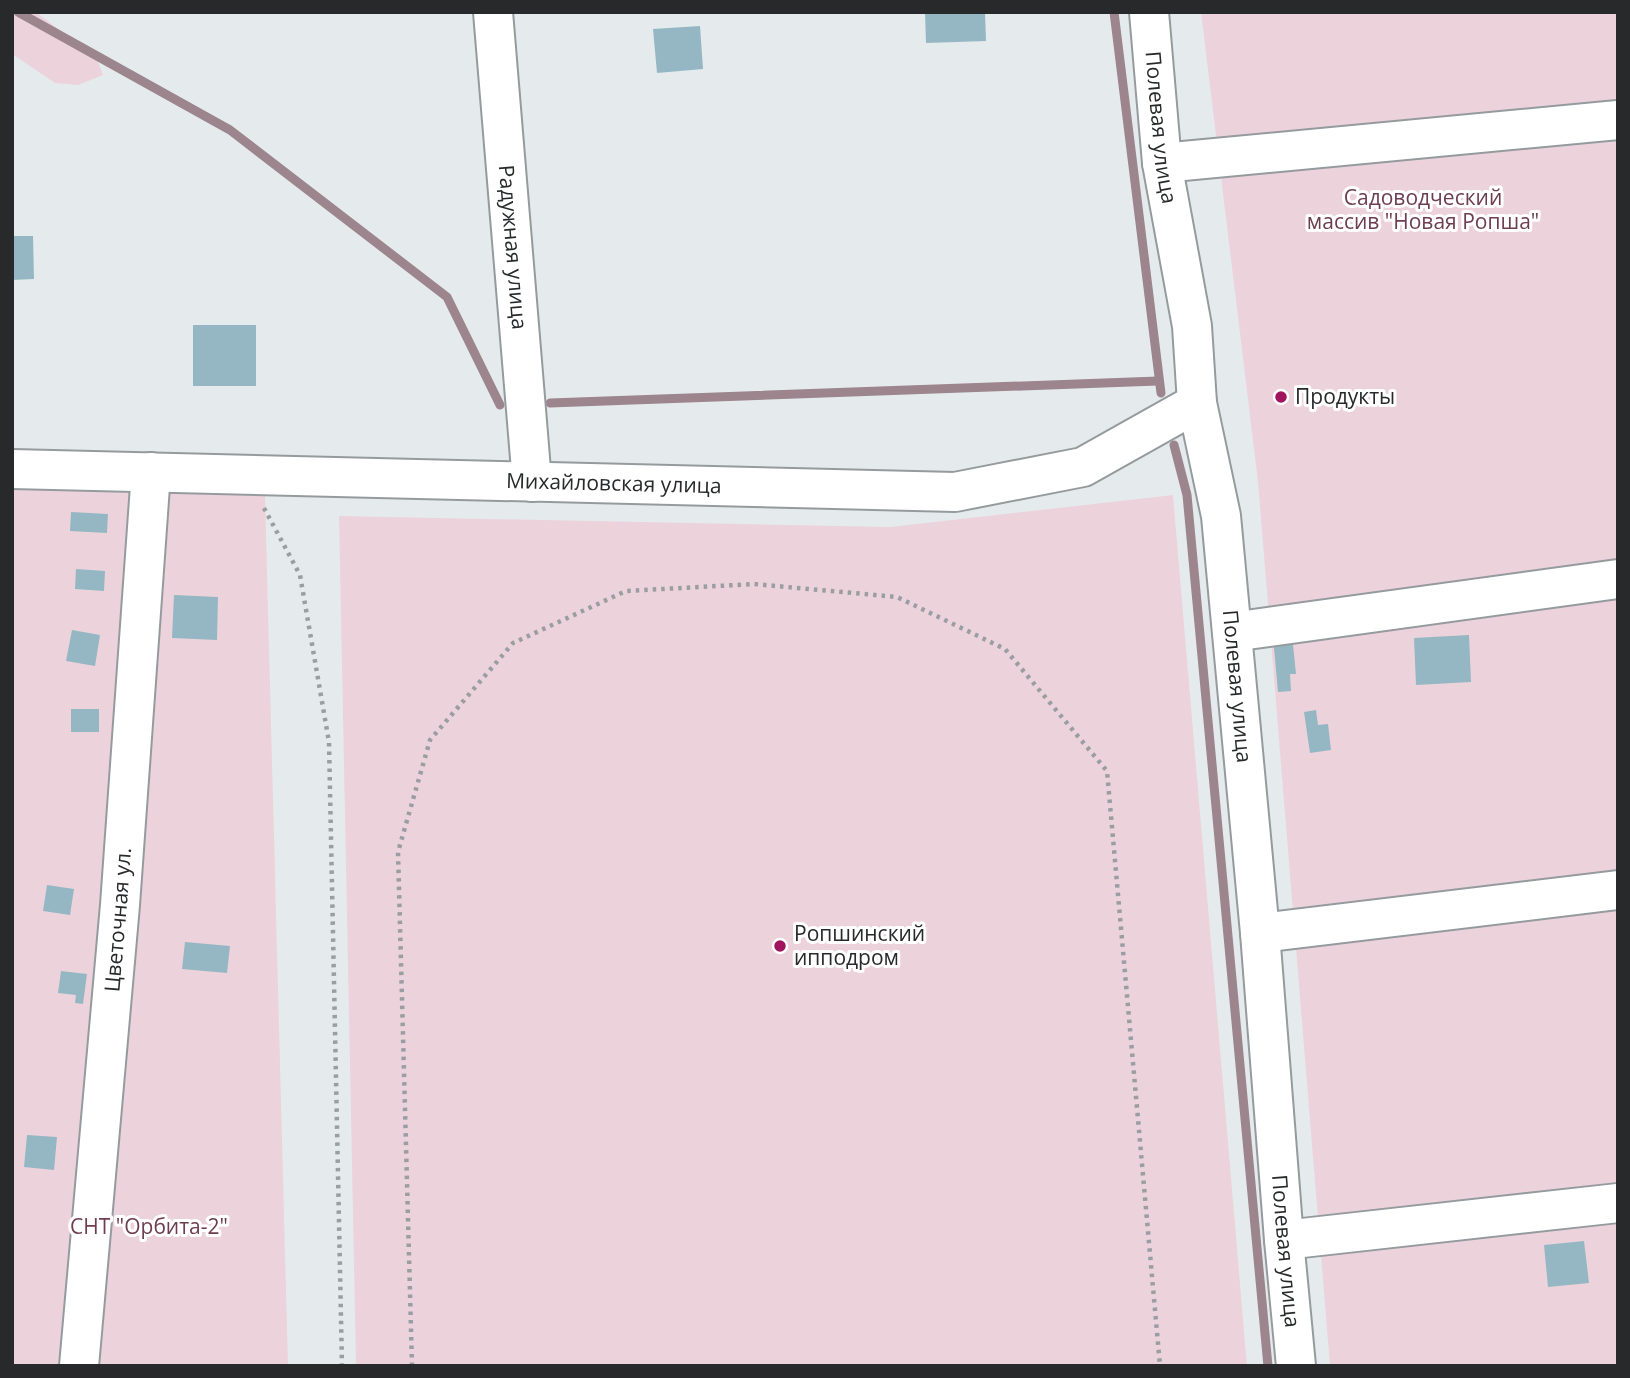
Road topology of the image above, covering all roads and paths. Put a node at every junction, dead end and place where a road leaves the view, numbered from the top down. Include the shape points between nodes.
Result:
1 (493, 12) edge
2 (1149, 12) edge
3 (1618, 120) edge
4 (1162, 163) junction
5 (1197, 403) junction
6 (12, 469) edge
7 (151, 472) junction
8 (244, 474) junction
9 (532, 482) junction
10 (1618, 579) edge
11 (1232, 632) junction
12 (1618, 890) edge
13 (1260, 933) junction
14 (1618, 1203) edge
15 (1284, 1240) junction
16 (79, 1366) edge
17 (342, 1366) edge
18 (412, 1366) edge
19 (1160, 1366) edge
20 (1296, 1366) edge

1 - 9 street, Радужная улица
2 - 4 street, Полевая улица
3 - 4 street
4 - 5 street, Полевая улица via 1192,326
5 - 9 street, Михайловская улица via 1083,467 955,492
5 - 11 street, Полевая улица via 1222,516
6 - 7 street, Михайловская улица
7 - 8 street, Михайловская улица
7 - 16 street, Цветочная ул. via 120,905
8 - 9 street, Михайловская улица
8 - 17 path via 300,575 330,742
10 - 11 street
11 - 13 street, Полевая улица
12 - 13 street
13 - 15 street, Полевая улица
14 - 15 street
15 - 20 street, Полевая улица
18 - 19 path via 398,852 430,740 513,643 626,590 754,584 897,597 1006,649 1107,771

